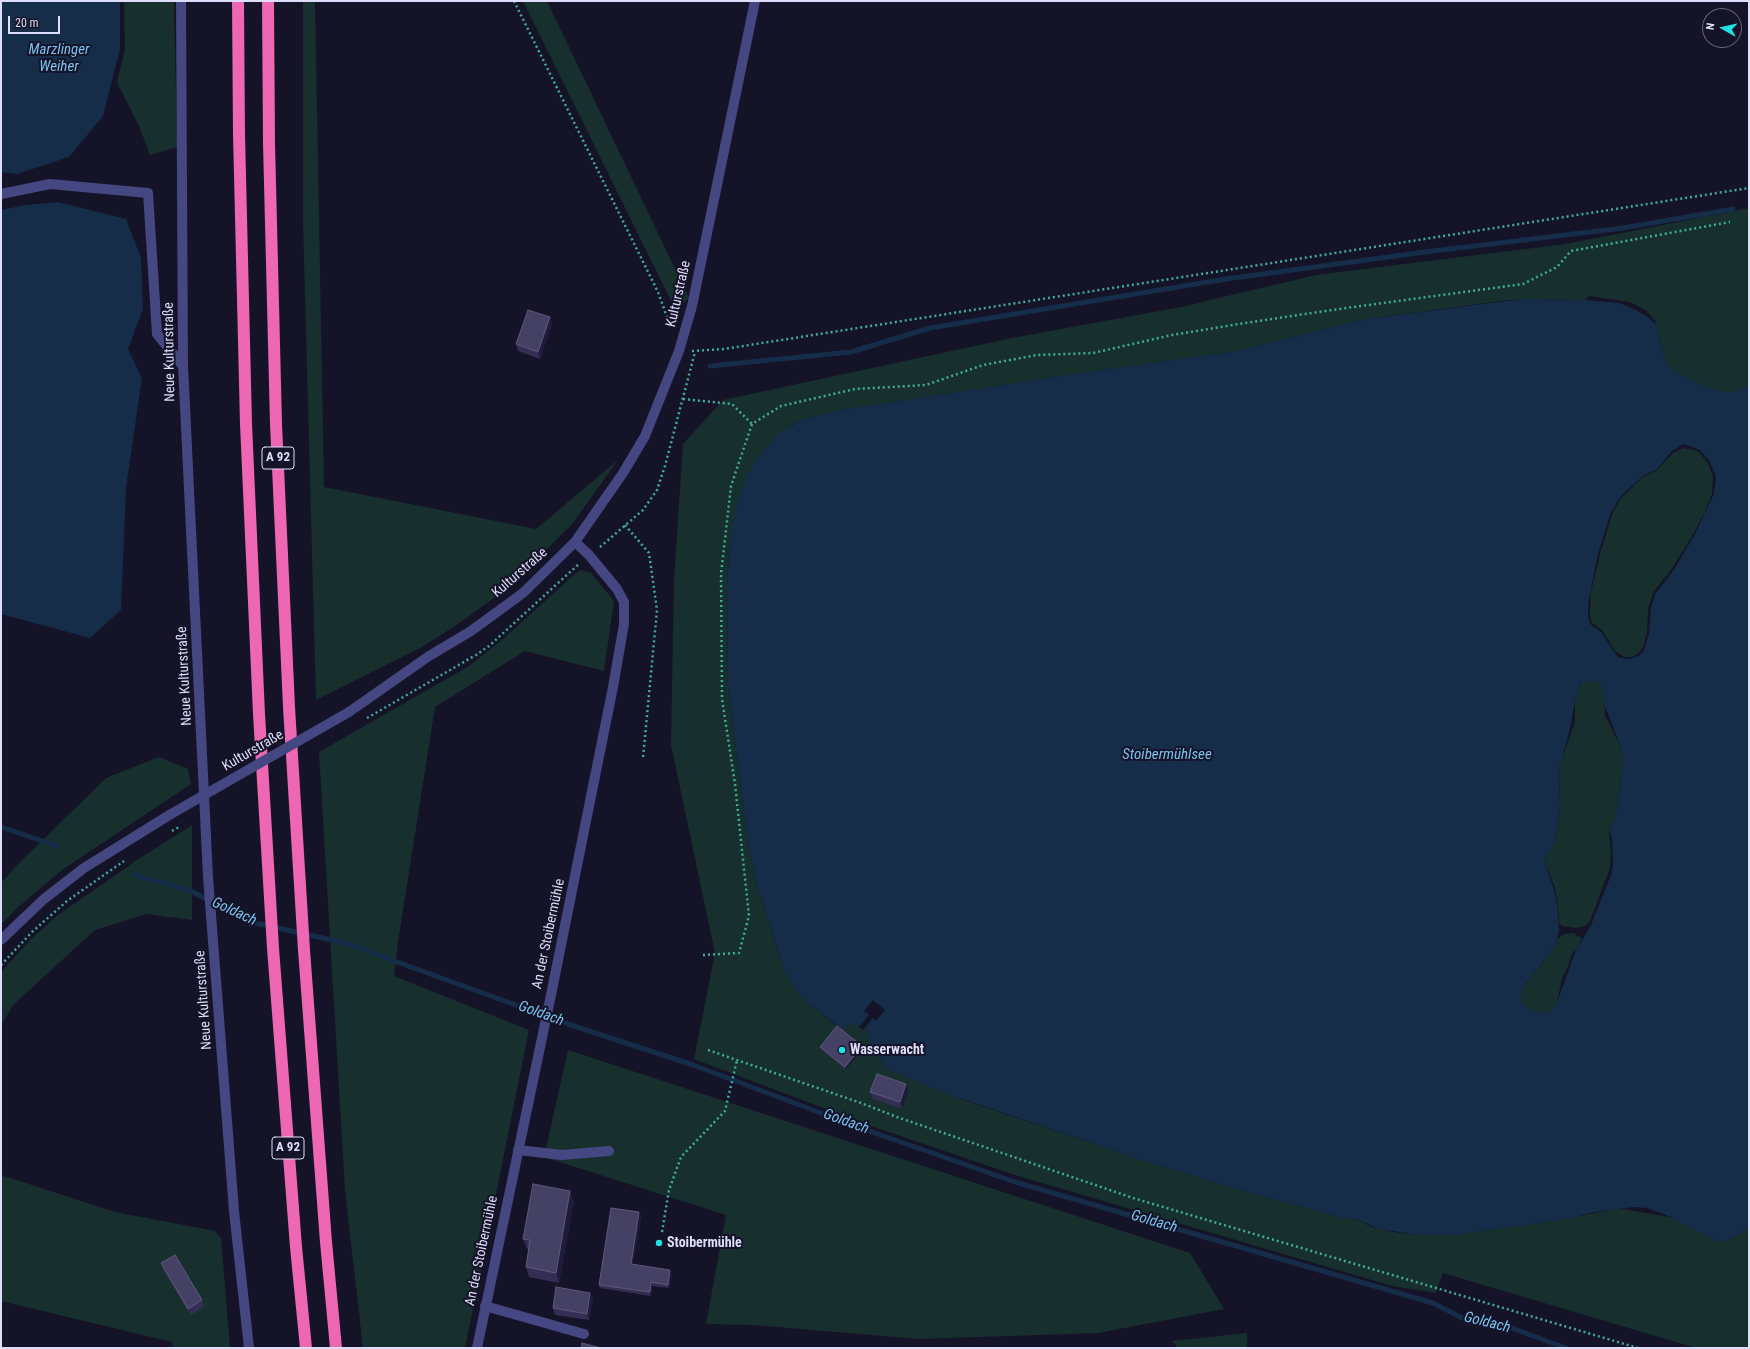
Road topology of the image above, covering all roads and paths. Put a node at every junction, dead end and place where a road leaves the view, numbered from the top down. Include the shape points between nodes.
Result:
1 (181, 1) edge
2 (238, 1) edge
3 (268, 1) edge
4 (514, 1) edge
5 (755, 1) edge
6 (1749, 188) edge
7 (1, 194) edge
8 (1730, 222) dead end
9 (671, 329) dead end
10 (679, 351) junction
11 (695, 352) junction
12 (183, 366) junction
13 (683, 399) junction
14 (752, 424) junction
15 (625, 525) junction
16 (575, 542) junction
17 (589, 556) junction
18 (363, 720) dead end
19 (643, 758) dead end
20 (172, 830) dead end
21 (166, 834) dead end
22 (130, 858) dead end
23 (1, 940) edge
24 (703, 955) dead end
25 (1, 965) edge
26 (708, 1050) dead end
27 (737, 1060) junction
28 (518, 1150) junction
29 (609, 1151) dead end
30 (662, 1232) dead end
31 (485, 1306) junction
32 (584, 1334) dead end
33 (249, 1348) edge
34 (306, 1348) edge
35 (336, 1348) edge
36 (476, 1348) edge
37 (1638, 1348) edge

1 - 12 street, Neue Kulturstraße
2 - 34 highway, A 92 via 246,424 259,714 270,915
3 - 35 highway, A 92 via 276,424 289,707 301,915
4 - 9 path via 658,292
5 - 10 street, Kulturstraße via 692,306
6 - 11 path
7 - 12 street via 50,184 148,193 157,334
8 - 14 path via 1571,251 1558,267 1523,284 1238,324 1172,335 1093,353 1037,355 983,365 926,385 855,389 781,406
10 - 11 path
10 - 16 street, Kulturstraße via 645,436
11 - 13 path
12 - 33 street, Neue Kulturstraße via 208,878 234,1211
13 - 14 path via 732,404
13 - 15 path via 657,490 644,510
14 - 24 path via 731,486 721,574 722,699 735,784 748,916 739,953
15 - 17 path
15 - 19 path via 649,554 657,610
16 - 17 street, An der Stoibermühle
16 - 23 street, Kulturstraße, bridge via 523,593 471,631 429,656 349,712 171,814 84,868 44,899
17 - 18 path via 489,646
17 - 28 street, An der Stoibermühle via 621,596 624,602 624,624 612,694
20 - 21 path
22 - 25 path via 67,902 32,932
26 - 27 path
27 - 30 path via 725,1111 681,1157 668,1190
27 - 37 path via 1134,1198
28 - 29 street via 562,1155
28 - 31 street, An der Stoibermühle
31 - 32 street
31 - 36 street, An der Stoibermühle

